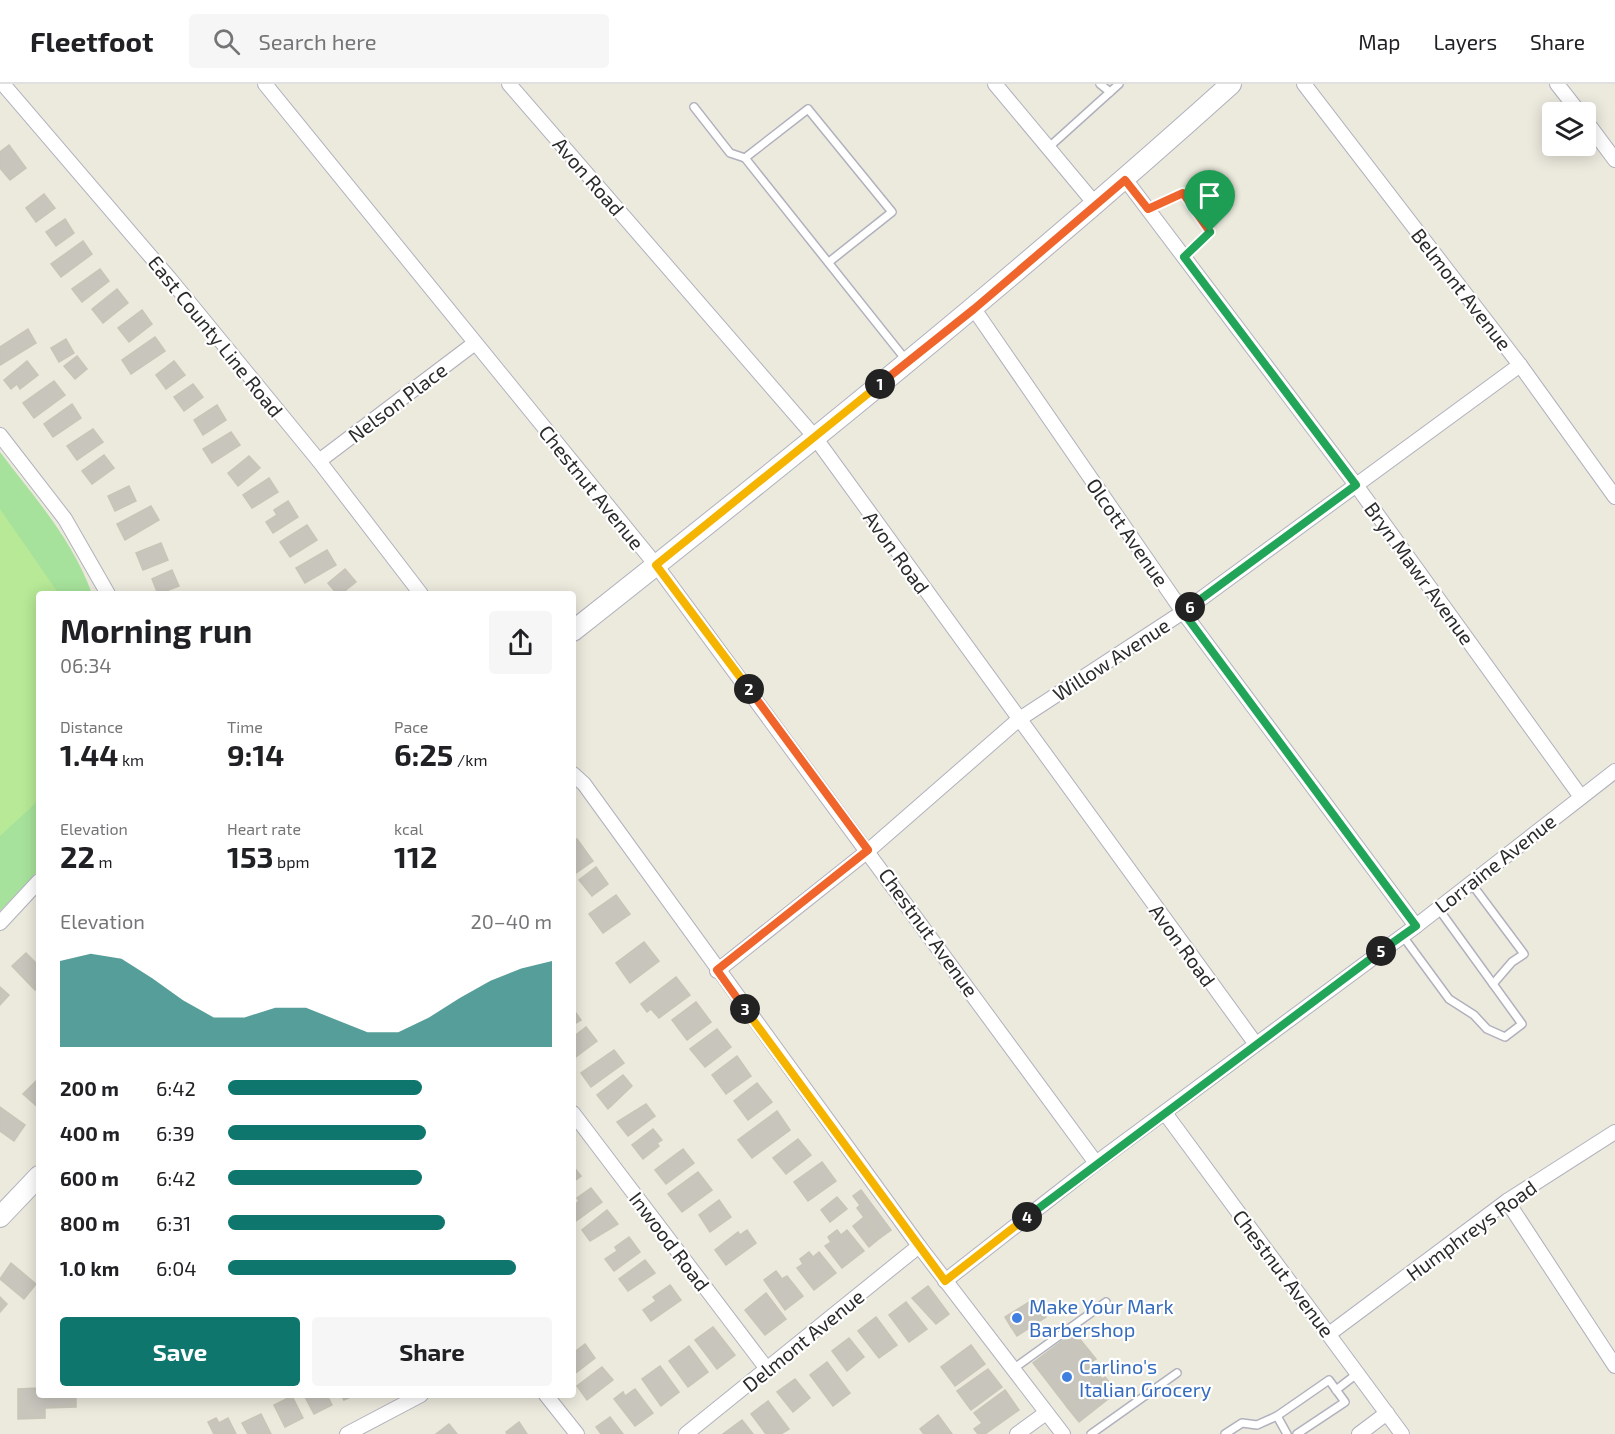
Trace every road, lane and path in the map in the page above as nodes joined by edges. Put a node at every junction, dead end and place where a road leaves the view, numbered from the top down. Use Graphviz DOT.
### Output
graph roads {
  1 [pos="265,84"];
  2 [pos="509,84"];
  3 [pos="995,84"];
  4 [pos="1100,84"];
  5 [pos="1119,84"];
  6 [pos="1231,84"];
  7 [pos="1304,84"];
  8 [pos="1557,84"];
  9 [pos="4,91"];
  10 [pos="1110,92"];
  11 [pos="1571,102"];
  12 [pos="694,107"];
  13 [pos="1596,134"];
  14 [pos="1048,148"];
  15 [pos="745,158"];
  16 [pos="1615,160"];
  17 [pos="1125,180"];
  18 [pos="1096,205"];
  19 [pos="1148,209"];
  20 [pos="1184,257"];
  21 [pos="829,262"];
  22 [pos="974,309"];
  23 [pos="475,343"];
  24 [pos="908,362"];
  25 [pos="1520,365"];
  26 [pos="0,435"];
  27 [pos="814,436"];
  28 [pos="319,461"];
  29 [pos="1356,485"];
  30 [pos="1615,497"];
  31 [pos="656,565"];
  32 [pos="106,591"];
  33 [pos="420,591"];
  34 [pos="1183,612"];
  35 [pos="576,629"];
  36 [pos="1018,720"];
  37 [pos="1615,771"];
  38 [pos="576,777"];
  39 [pos="1581,796"];
  40 [pos="868,850"];
  41 [pos="1471,882"];
  42 [pos="36,884"];
  43 [pos="1438,908"];
  44 [pos="0,923"];
  45 [pos="1416,926"];
  46 [pos="1402,935"];
  47 [pos="717,970"];
  48 [pos="1493,984"];
  49 [pos="1255,1043"];
  50 [pos="1165,1113"];
  51 [pos="576,1117"];
  52 [pos="1615,1132"];
  53 [pos="1096,1163"];
  54 [pos="36,1179"];
  55 [pos="1507,1202"];
  56 [pos="0,1217"];
  57 [pos="919,1246"];
  58 [pos="945,1281"];
  59 [pos="1106,1302"];
  60 [pos="1329,1334"];
  61 [pos="1615,1366"];
  62 [pos="1013,1369"];
  63 [pos="767,1370"];
  64 [pos="1177,1373"];
  65 [pos="1358,1373"];
  66 [pos="1336,1390"];
  67 [pos="415,1398"];
  68 [pos="548,1398"];
  69 [pos="1046,1413"];
  70 [pos="1387,1413"];
  71 [pos="1276,1416"];
  72 [pos="347,1434"];
  73 [pos="577,1434"];
  74 [pos="686,1434"];
  75 [pos="1017,1434"];
  76 [pos="1064,1434"];
  77 [pos="1091,1434"];
  78 [pos="1225,1434"];
  79 [pos="1287,1434"];
  80 [pos="1297,1434"];
  81 [pos="1359,1434"];
  82 [pos="1402,1434"];
  1 -- 23 [label="street, Chestnut Avenue"];
  2 -- 27 [label="street, Avon Road"];
  3 -- 14 [label="street"];
  4 -- 10 [label="lane"];
  5 -- 10 [label="lane"];
  6 -- 17 [label="main road"];
  7 -- 25 [label="street, Belmont Avenue"];
  8 -- 11 [label="street"];
  9 -- 28 [label="street, East County Line Road"];
  10 -- 14 [label="lane"];
  12 -- 15 [label="lane"];
  13 -- 16 [label="street"];
  14 -- 18 [label="street"];
  15 -- 21 [label="lane"];
  15 -- 21 [label="lane"];
  17 -- 18 [label="main road"];
  17 -- 19 [label="street, Bryn Mawr Avenue"];
  18 -- 22 [label="main road"];
  19 -- 20 [label="street, Bryn Mawr Avenue"];
  19 -- 20 [label="lane"];
  20 -- 29 [label="street, Bryn Mawr Avenue"];
  21 -- 24 [label="lane"];
  22 -- 24 [label="main road"];
  22 -- 34 [label="street, Olcott Avenue"];
  23 -- 28 [label="street, Nelson Place"];
  23 -- 31 [label="street, Chestnut Avenue"];
  24 -- 27 [label="main road"];
  25 -- 29 [label="street, Willow Avenue"];
  25 -- 30 [label="street, Belmont Avenue"];
  26 -- 32 [label="street"];
  27 -- 31 [label="main road"];
  27 -- 36 [label="street, Avon Road"];
  28 -- 33 [label="street, East County Line Road"];
  29 -- 34 [label="street, Willow Avenue"];
  29 -- 39 [label="street, Bryn Mawr Avenue"];
  31 -- 35 [label="main road"];
  31 -- 40 [label="street, Chestnut Avenue"];
  34 -- 36 [label="street, Willow Avenue"];
  34 -- 45 [label="street, Olcott Avenue"];
  36 -- 40 [label="street, Willow Avenue"];
  36 -- 49 [label="street, Avon Road"];
  37 -- 39 [label="street, Lorraine Avenue"];
  38 -- 47 [label="street"];
  39 -- 41 [label="street, Lorraine Avenue"];
  40 -- 47 [label="street, Willow Avenue"];
  40 -- 53 [label="street, Chestnut Avenue"];
  41 -- 43 [label="street, Lorraine Avenue"];
  41 -- 48 [label="lane"];
  42 -- 44 [label="street"];
  43 -- 45 [label="street, Lorraine Avenue"];
  43 -- 48 [label="lane"];
  45 -- 46 [label="street, Lorraine Avenue"];
  46 -- 48 [label="lane"];
  46 -- 49 [label="street, Lorraine Avenue"];
  47 -- 57 [label="street"];
  49 -- 50 [label="street, Lorraine Avenue"];
  50 -- 53 [label="street, Lorraine Avenue"];
  50 -- 60 [label="street, Chestnut Avenue"];
  51 -- 63 [label="street, Inwood Road"];
  52 -- 55 [label="street, Humphreys Road"];
  53 -- 58 [label="street, Lorraine Avenue"];
  54 -- 56 [label="main road"];
  55 -- 60 [label="street, Humphreys Road"];
  55 -- 61 [label="street"];
  57 -- 58 [label="street"];
  57 -- 63 [label="street, Delmont Avenue"];
  58 -- 62 [label="street"];
  59 -- 62 [label="lane"];
  60 -- 65 [label="street, Chestnut Avenue"];
  62 -- 69 [label="street"];
  63 -- 74 [label="street, Delmont Avenue"];
  64 -- 77 [label="lane"];
  65 -- 66 [label="lane"];
  65 -- 70 [label="street, Chestnut Avenue"];
  66 -- 71 [label="lane"];
  66 -- 80 [label="lane"];
  67 -- 72 [label="street"];
  68 -- 73 [label="street"];
  69 -- 75 [label="street"];
  69 -- 76 [label="street"];
  70 -- 81 [label="street"];
  70 -- 82 [label="street, Chestnut Avenue"];
  71 -- 78 [label="lane"];
  71 -- 79 [label="lane"];
}
